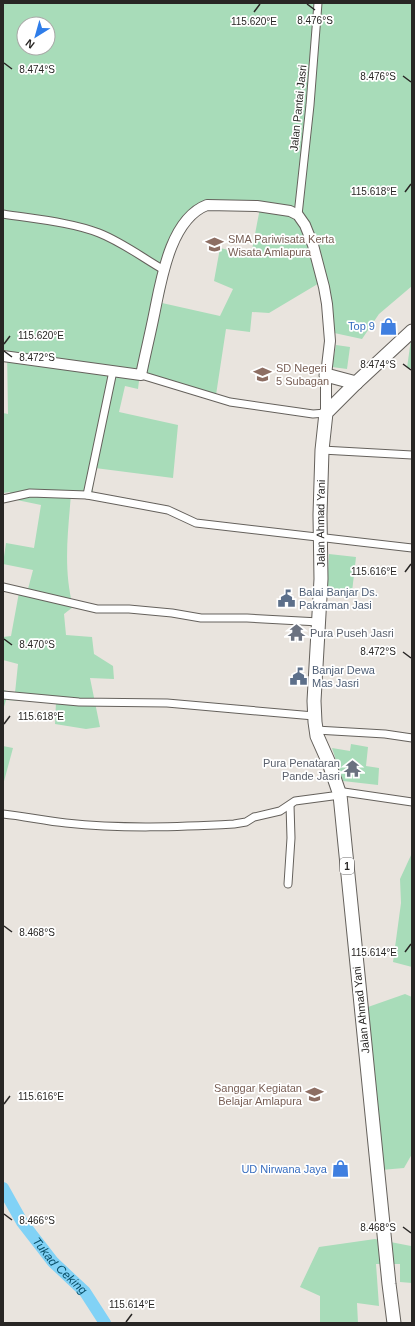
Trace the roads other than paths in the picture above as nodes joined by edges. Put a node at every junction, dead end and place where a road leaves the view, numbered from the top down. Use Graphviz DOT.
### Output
graph roads {
  1 [pos="318,3"];
  2 [pos="3,214"];
  3 [pos="298,215"];
  4 [pos="164,270"];
  5 [pos="412,331"];
  6 [pos="3,356"];
  7 [pos="113,371"];
  8 [pos="142,375"];
  9 [pos="326,375"];
  10 [pos="356,383"];
  11 [pos="326,413"];
  12 [pos="322,450"];
  13 [pos="412,455"];
  14 [pos="88,495"];
  15 [pos="3,499"];
  16 [pos="321,538"];
  17 [pos="412,548"];
  18 [pos="3,587"];
  19 [pos="319,622"];
  20 [pos="3,695"];
  21 [pos="314,716"];
  22 [pos="316,730"];
  23 [pos="412,738"];
  24 [pos="338,793"];
  25 [pos="412,802"];
  26 [pos="290,804"];
  27 [pos="3,814"];
  28 [pos="288,884"];
  29 [pos="394,1323"];
  1 -- 3 [label="street, Jalan Pantai Jasri"];
  2 -- 4 [label="street"];
  3 -- 4 [label="street"];
  3 -- 9 [label="street"];
  4 -- 8 [label="street"];
  5 -- 10 [label="highway"];
  6 -- 7 [label="street"];
  7 -- 8 [label="street"];
  7 -- 14 [label="street"];
  8 -- 11 [label="street"];
  9 -- 10 [label="highway"];
  9 -- 11 [label="street"];
  10 -- 11 [label="highway"];
  11 -- 12 [label="highway, Jalan Ahmad Yani / 1"];
  12 -- 13 [label="street"];
  12 -- 16 [label="highway, Jalan Ahmad Yani / 1"];
  14 -- 15 [label="street"];
  14 -- 16 [label="street"];
  16 -- 17 [label="street"];
  16 -- 19 [label="highway, Jalan Ahmad Yani / 1"];
  18 -- 19 [label="street"];
  19 -- 21 [label="highway, Jalan Ahmad Yani / 1"];
  20 -- 21 [label="street"];
  21 -- 22 [label="highway, Jalan Ahmad Yani / 1"];
  22 -- 23 [label="street"];
  22 -- 24 [label="highway, Jalan Ahmad Yani / 1"];
  24 -- 25 [label="street"];
  24 -- 26 [label="street"];
  24 -- 29 [label="highway, Jalan Ahmad Yani / 1"];
  26 -- 27 [label="street"];
  26 -- 28 [label="street"];
}
